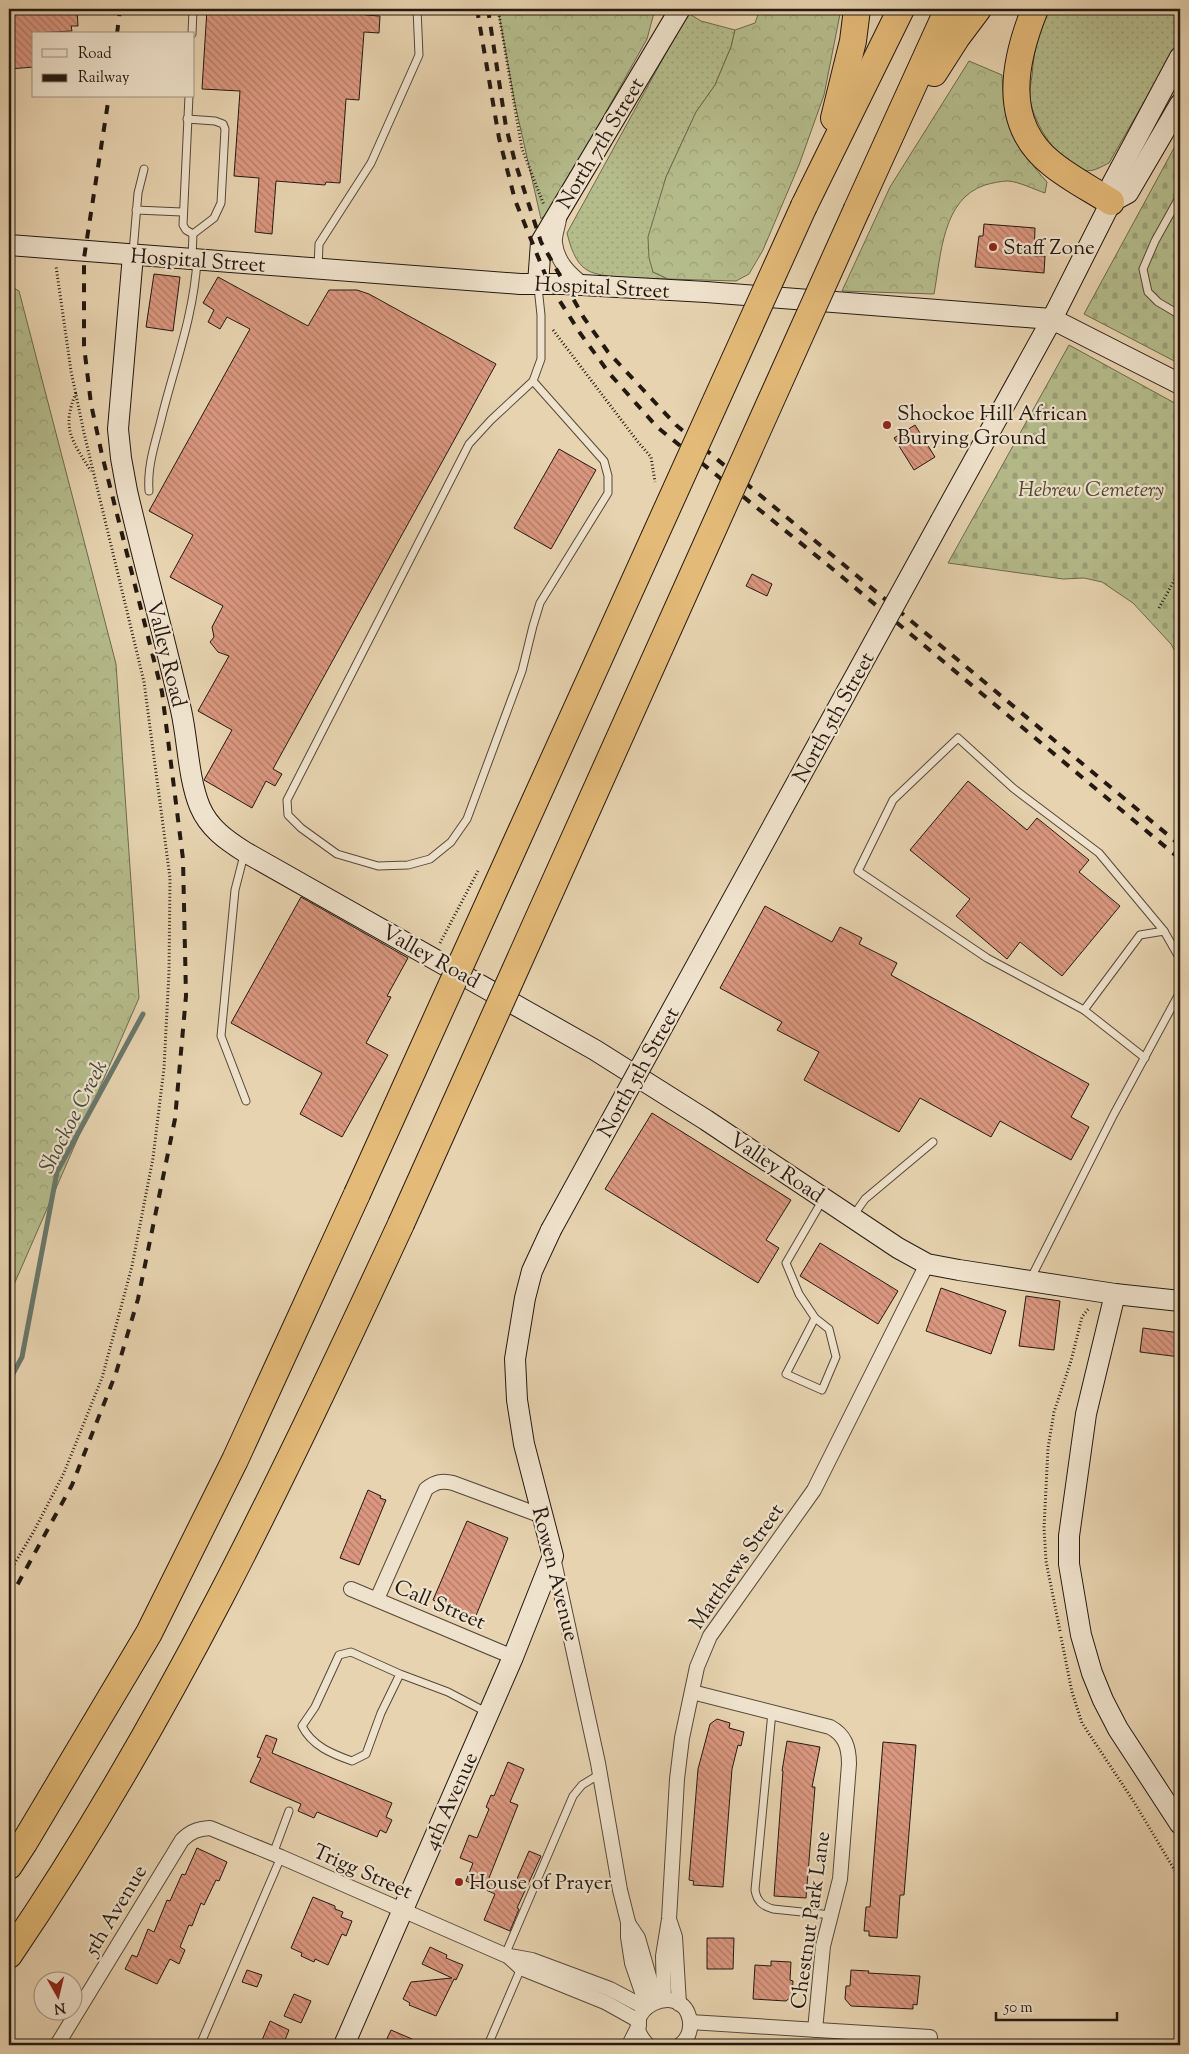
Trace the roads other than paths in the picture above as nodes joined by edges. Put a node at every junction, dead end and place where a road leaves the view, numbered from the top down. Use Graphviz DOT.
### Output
graph roads {
  1 [pos="193,9"];
  2 [pos="418,9"];
  3 [pos="680,9"];
  4 [pos="857,9"];
  5 [pos="901,9"];
  6 [pos="948,9"];
  7 [pos="978,9"];
  8 [pos="1035,9"];
  9 [pos="192,32"];
  10 [pos="1180,57"];
  11 [pos="188,98"];
  12 [pos="1180,104"];
  13 [pos="187,119"];
  14 [pos="885,150"];
  15 [pos="144,169"];
  16 [pos="1180,196"];
  17 [pos="1111,202"];
  18 [pos="804,206"];
  19 [pos="136,210"];
  20 [pos="182,212"];
  21 [pos="555,219"];
  22 [pos="193,234"];
  23 [pos="9,245"];
  24 [pos="133,255"];
  25 [pos="195,260"];
  26 [pos="318,268"];
  27 [pos="538,284"];
  28 [pos="584,285"];
  29 [pos="1180,315"];
  30 [pos="1052,319"];
  31 [pos="533,382"];
  32 [pos="1180,384"];
  33 [pos="149,491"];
  34 [pos="245,852"];
  35 [pos="1164,931"];
  36 [pos="1180,960"];
  37 [pos="1180,992"];
  38 [pos="1084,1010"];
  39 [pos="1144,1058"];
  40 [pos="246,1101"];
  41 [pos="933,1142"];
  42 [pos="823,1198"];
  43 [pos="852,1217"];
  44 [pos="551,1230"];
  45 [pos="927,1264"];
  46 [pos="1030,1281"];
  47 [pos="1115,1294"];
  48 [pos="1180,1301"];
  49 [pos="815,1318"];
  50 [pos="542,1516"];
  51 [pos="553,1556"];
  52 [pos="351,1589"];
  53 [pos="377,1599"];
  54 [pos="513,1657"];
  55 [pos="400,1674"];
  56 [pos="692,1692"];
  57 [pos="772,1712"];
  58 [pos="488,1713"];
  59 [pos="600,1774"];
  60 [pos="290,1811"];
  61 [pos="1180,1824"];
  62 [pos="199,1829"];
  63 [pos="277,1855"];
  64 [pos="9,1866"];
  65 [pos="402,1911"];
  66 [pos="831,1915"];
  67 [pos="669,1919"];
  68 [pos="9,1955"];
  69 [pos="507,1955"];
  70 [pos="521,1968"];
  71 [pos="679,2004"];
  72 [pos="649,2010"];
  73 [pos="690,2022"];
  74 [pos="814,2030"];
  75 [pos="930,2037"];
  76 [pos="57,2045"];
  77 [pos="200,2045"];
  78 [pos="344,2045"];
  79 [pos="488,2045"];
  80 [pos="629,2045"];
  81 [pos="647,2045"];
  82 [pos="680,2045"];
  1 -- 9 [label="lane"];
  2 -- 26 [label="lane"];
  3 -- 21 [label="main road, North 7th Street"];
  4 -- 18 [label="highway"];
  5 -- 18 [label="highway"];
  6 -- 14 [label="highway"];
  7 -- 14 [label="highway"];
  8 -- 17 [label="highway"];
  10 -- 17 [label="main road, North 5th Street"];
  11 -- 13 [label="lane"];
  12 -- 17 [label="main road, North 5th Street"];
  13 -- 20 [label="lane"];
  13 -- 22 [label="lane"];
  14 -- 68 [label="highway, bridge"];
  15 -- 19 [label="lane"];
  16 -- 29 [label="lane"];
  17 -- 30 [label="main road, North 5th Street"];
  18 -- 64 [label="highway, bridge"];
  19 -- 20 [label="lane"];
  19 -- 24 [label="lane"];
  20 -- 22 [label="lane"];
  21 -- 27 [label="main road, North 7th Street"];
  21 -- 28 [label="street"];
  22 -- 25 [label="lane"];
  23 -- 24 [label="main road, Hospital Street"];
  24 -- 25 [label="main road, Hospital Street"];
  24 -- 34 [label="main road, Valley Road"];
  25 -- 26 [label="main road, Hospital Street"];
  25 -- 33 [label="lane"];
  26 -- 27 [label="main road, Hospital Street"];
  27 -- 28 [label="main road, Hospital Street"];
  27 -- 31 [label="lane"];
  28 -- 30 [label="main road, Hospital Street"];
  30 -- 32 [label="main road, Hospital Street"];
  30 -- 44 [label="main road, North 5th Street, bridge"];
  31 -- 31 [label="lane"];
  34 -- 40 [label="lane"];
  34 -- 42 [label="main road, Valley Road"];
  35 -- 36 [label="lane"];
  35 -- 38 [label="lane"];
  35 -- 38 [label="lane"];
  37 -- 39 [label="lane"];
  38 -- 39 [label="lane"];
  39 -- 46 [label="lane"];
  41 -- 43 [label="lane"];
  42 -- 43 [label="main road, Valley Road"];
  42 -- 49 [label="lane"];
  43 -- 45 [label="main road, Valley Road"];
  44 -- 50 [label="main road, Rowen Avenue"];
  45 -- 46 [label="main road, Valley Road"];
  45 -- 56 [label="street, Matthews Street"];
  46 -- 47 [label="main road, Valley Road"];
  47 -- 48 [label="main road, Valley Road"];
  47 -- 61 [label="main road"];
  49 -- 49 [label="lane"];
  50 -- 51 [label="main road, Rowen Avenue"];
  50 -- 53 [label="street"];
  51 -- 54 [label="main road, 4th Avenue"];
  51 -- 59 [label="street, Rowen Avenue"];
  52 -- 53 [label="street, Call Street"];
  53 -- 54 [label="street, Call Street"];
  54 -- 58 [label="main road, 4th Avenue"];
  55 -- 55 [label="lane"];
  55 -- 58 [label="lane"];
  56 -- 57 [label="street, Chestnut Park Lane"];
  56 -- 67 [label="street, Matthews Street"];
  57 -- 66 [label="street, Chestnut Park Lane"];
  57 -- 66 [label="lane"];
  58 -- 65 [label="main road, 4th Avenue"];
  59 -- 69 [label="lane"];
  59 -- 72 [label="street, Rowen Avenue"];
  60 -- 63 [label="lane"];
  62 -- 63 [label="street, Trigg Street"];
  62 -- 76 [label="street, 5th Avenue"];
  63 -- 65 [label="street, Trigg Street"];
  63 -- 77 [label="lane"];
  65 -- 69 [label="street, Trigg Street"];
  65 -- 78 [label="main road, 4th Avenue"];
  66 -- 74 [label="street, Chestnut Park Lane"];
  67 -- 71 [label="street, Matthews Street"];
  67 -- 72 [label="street, Matthews Street"];
  69 -- 70 [label="street, Trigg Street"];
  69 -- 72 [label="street, Trigg Street"];
  70 -- 72 [label="street, Trigg Street"];
  70 -- 79 [label="lane"];
  71 -- 72 [label="street"];
  71 -- 73 [label="street"];
  72 -- 80 [label="street"];
  72 -- 81 [label="street, Rowen Avenue"];
  73 -- 74 [label="street"];
  73 -- 82 [label="street"];
  74 -- 75 [label="street"];
}
